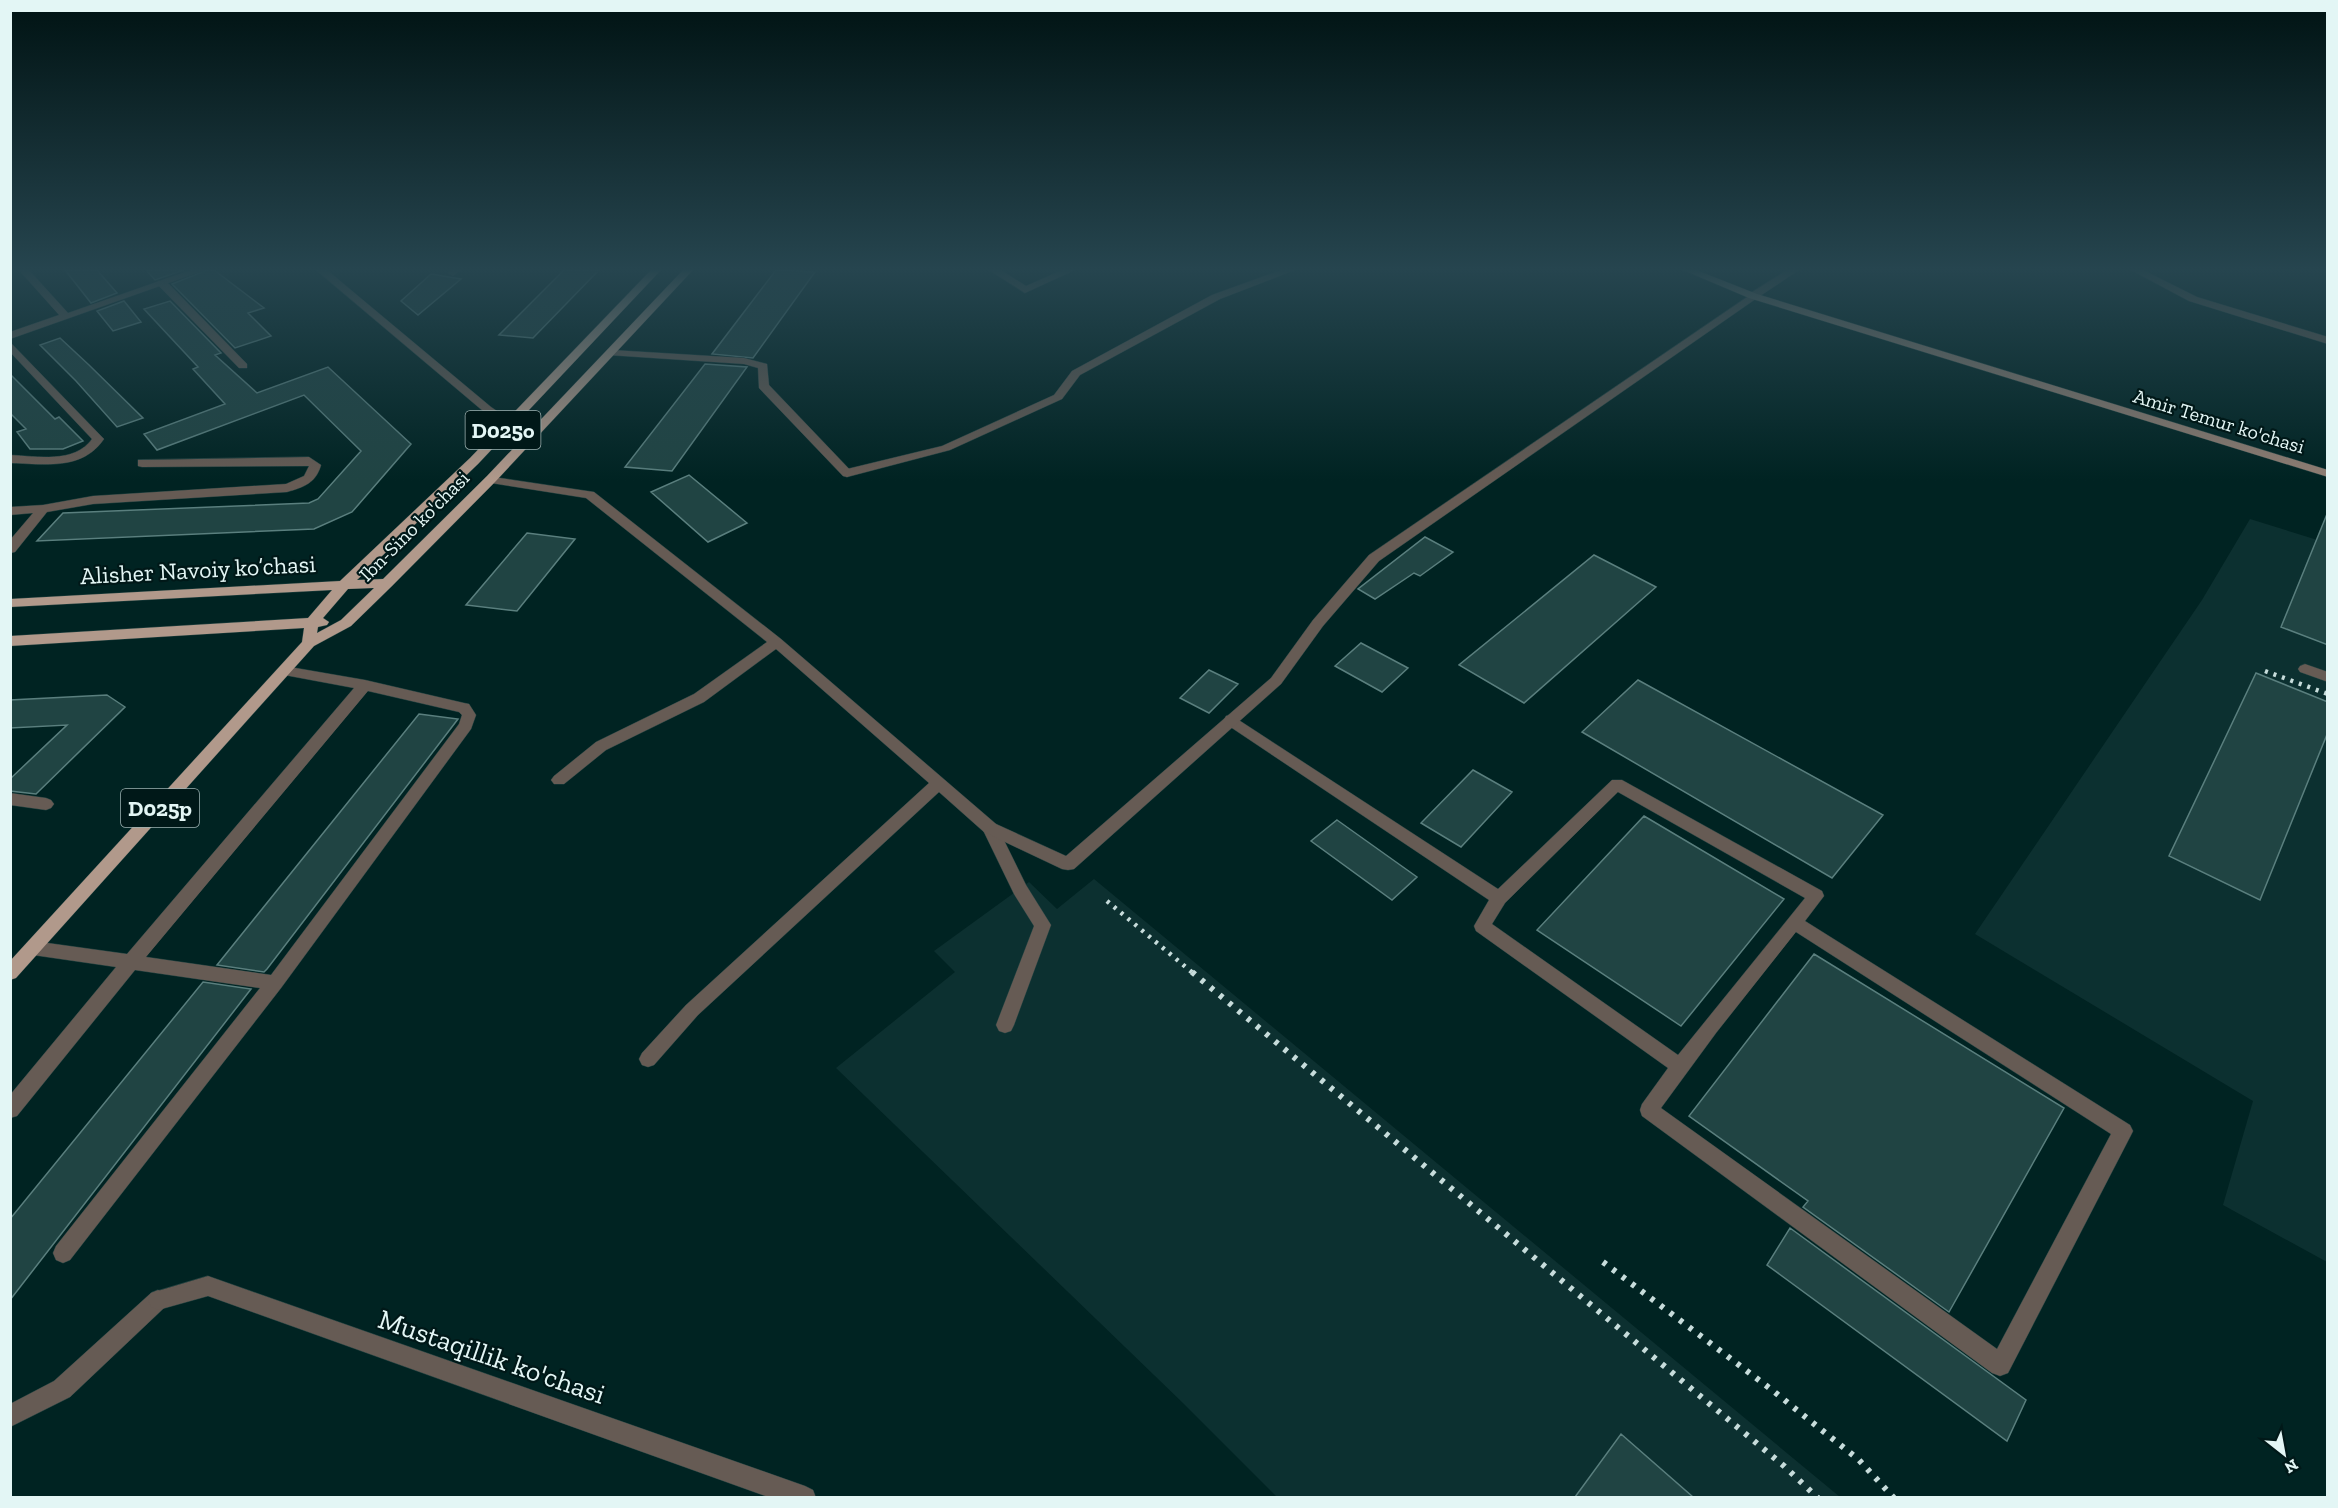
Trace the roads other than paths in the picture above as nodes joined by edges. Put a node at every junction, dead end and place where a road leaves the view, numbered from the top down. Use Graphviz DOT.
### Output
graph roads {
  1 [pos="218,340"];
  2 [pos="405,340"];
  3 [pos="589,340"];
  4 [pos="624,340"];
  5 [pos="1136,340"];
  6 [pos="1689,340"];
  7 [pos="1896,340"];
  8 [pos="10,345"];
  9 [pos="612,353"];
  10 [pos="243,366"];
  11 [pos="509,424"];
  12 [pos="10,459"];
  13 [pos="142,463"];
  14 [pos="2328,474"];
  15 [pos="491,479"];
  16 [pos="43,509"];
  17 [pos="10,511"];
  18 [pos="10,549"];
  19 [pos="387,582"];
  20 [pos="345,584"];
  21 [pos="10,603"];
  22 [pos="312,622"];
  23 [pos="346,623"];
  24 [pos="10,641"];
  25 [pos="776,642"];
  26 [pos="309,643"];
  27 [pos="2306,669"];
  28 [pos="284,670"];
  29 [pos="2328,677"];
  30 [pos="365,685"];
  31 [pos="1231,720"];
  32 [pos="559,780"];
  33 [pos="939,783"];
  34 [pos="10,799"];
  35 [pos="46,804"];
  36 [pos="990,828"];
  37 [pos="1499,898"];
  38 [pos="1795,923"];
  39 [pos="33,948"];
  40 [pos="131,962"];
  41 [pos="10,973"];
  42 [pos="274,983"];
  43 [pos="1005,1025"];
  44 [pos="648,1059"];
  45 [pos="1679,1066"];
  46 [pos="10,1110"];
  47 [pos="63,1253"];
  48 [pos="10,1416"];
  49 [pos="805,1497"];
  1 -- 10 [label="street"];
  2 -- 11 [label="street"];
  3 -- 11 [label="main road, Ibn-Sino ko'chasi / D025o"];
  4 -- 9 [label="main road, Ibn-Sino ko'chasi / D025o"];
  5 -- 9 [label="street"];
  6 -- 31 [label="street"];
  7 -- 14 [label="main road, Amir Temur ko'chasi"];
  8 -- 12 [label="street"];
  9 -- 15 [label="main road, Ibn-Sino ko'chasi / D025o"];
  11 -- 20 [label="main road, Ibn-Sino ko'chasi / D025o"];
  13 -- 16 [label="street"];
  15 -- 19 [label="main road, Ibn-Sino ko'chasi / D025o"];
  15 -- 25 [label="street"];
  16 -- 17 [label="street"];
  16 -- 18 [label="street"];
  19 -- 20 [label="main road, Alisher Navoiy ko’chasi"];
  19 -- 23 [label="main road, Ibn-Sino ko'chasi / D025p"];
  20 -- 21 [label="main road, Alisher Navoiy ko’chasi"];
  20 -- 22 [label="main road, Ibn-Sino ko'chasi"];
  22 -- 23 [label="main road"];
  22 -- 24 [label="main road"];
  22 -- 26 [label="main road"];
  23 -- 26 [label="main road, Ibn-Sino ko'chasi / D025p"];
  25 -- 32 [label="street"];
  25 -- 33 [label="street"];
  26 -- 28 [label="main road, Ibn-Sino ko'chasi / D025p"];
  27 -- 29 [label="street"];
  28 -- 30 [label="street"];
  28 -- 39 [label="main road, Ibn-Sino ko'chasi / D025p"];
  30 -- 40 [label="street"];
  30 -- 42 [label="street"];
  31 -- 36 [label="street"];
  31 -- 37 [label="street"];
  33 -- 36 [label="street"];
  33 -- 44 [label="street"];
  34 -- 35 [label="street"];
  36 -- 43 [label="street"];
  37 -- 38 [label="street"];
  37 -- 45 [label="street"];
  38 -- 45 [label="street"];
  38 -- 45 [label="street"];
  39 -- 40 [label="street"];
  39 -- 41 [label="main road, Ibn-Sino ko'chasi / D025p"];
  40 -- 42 [label="street"];
  40 -- 46 [label="street"];
  42 -- 47 [label="street"];
  48 -- 49 [label="street, Mustaqillik ko'chasi"];
}
